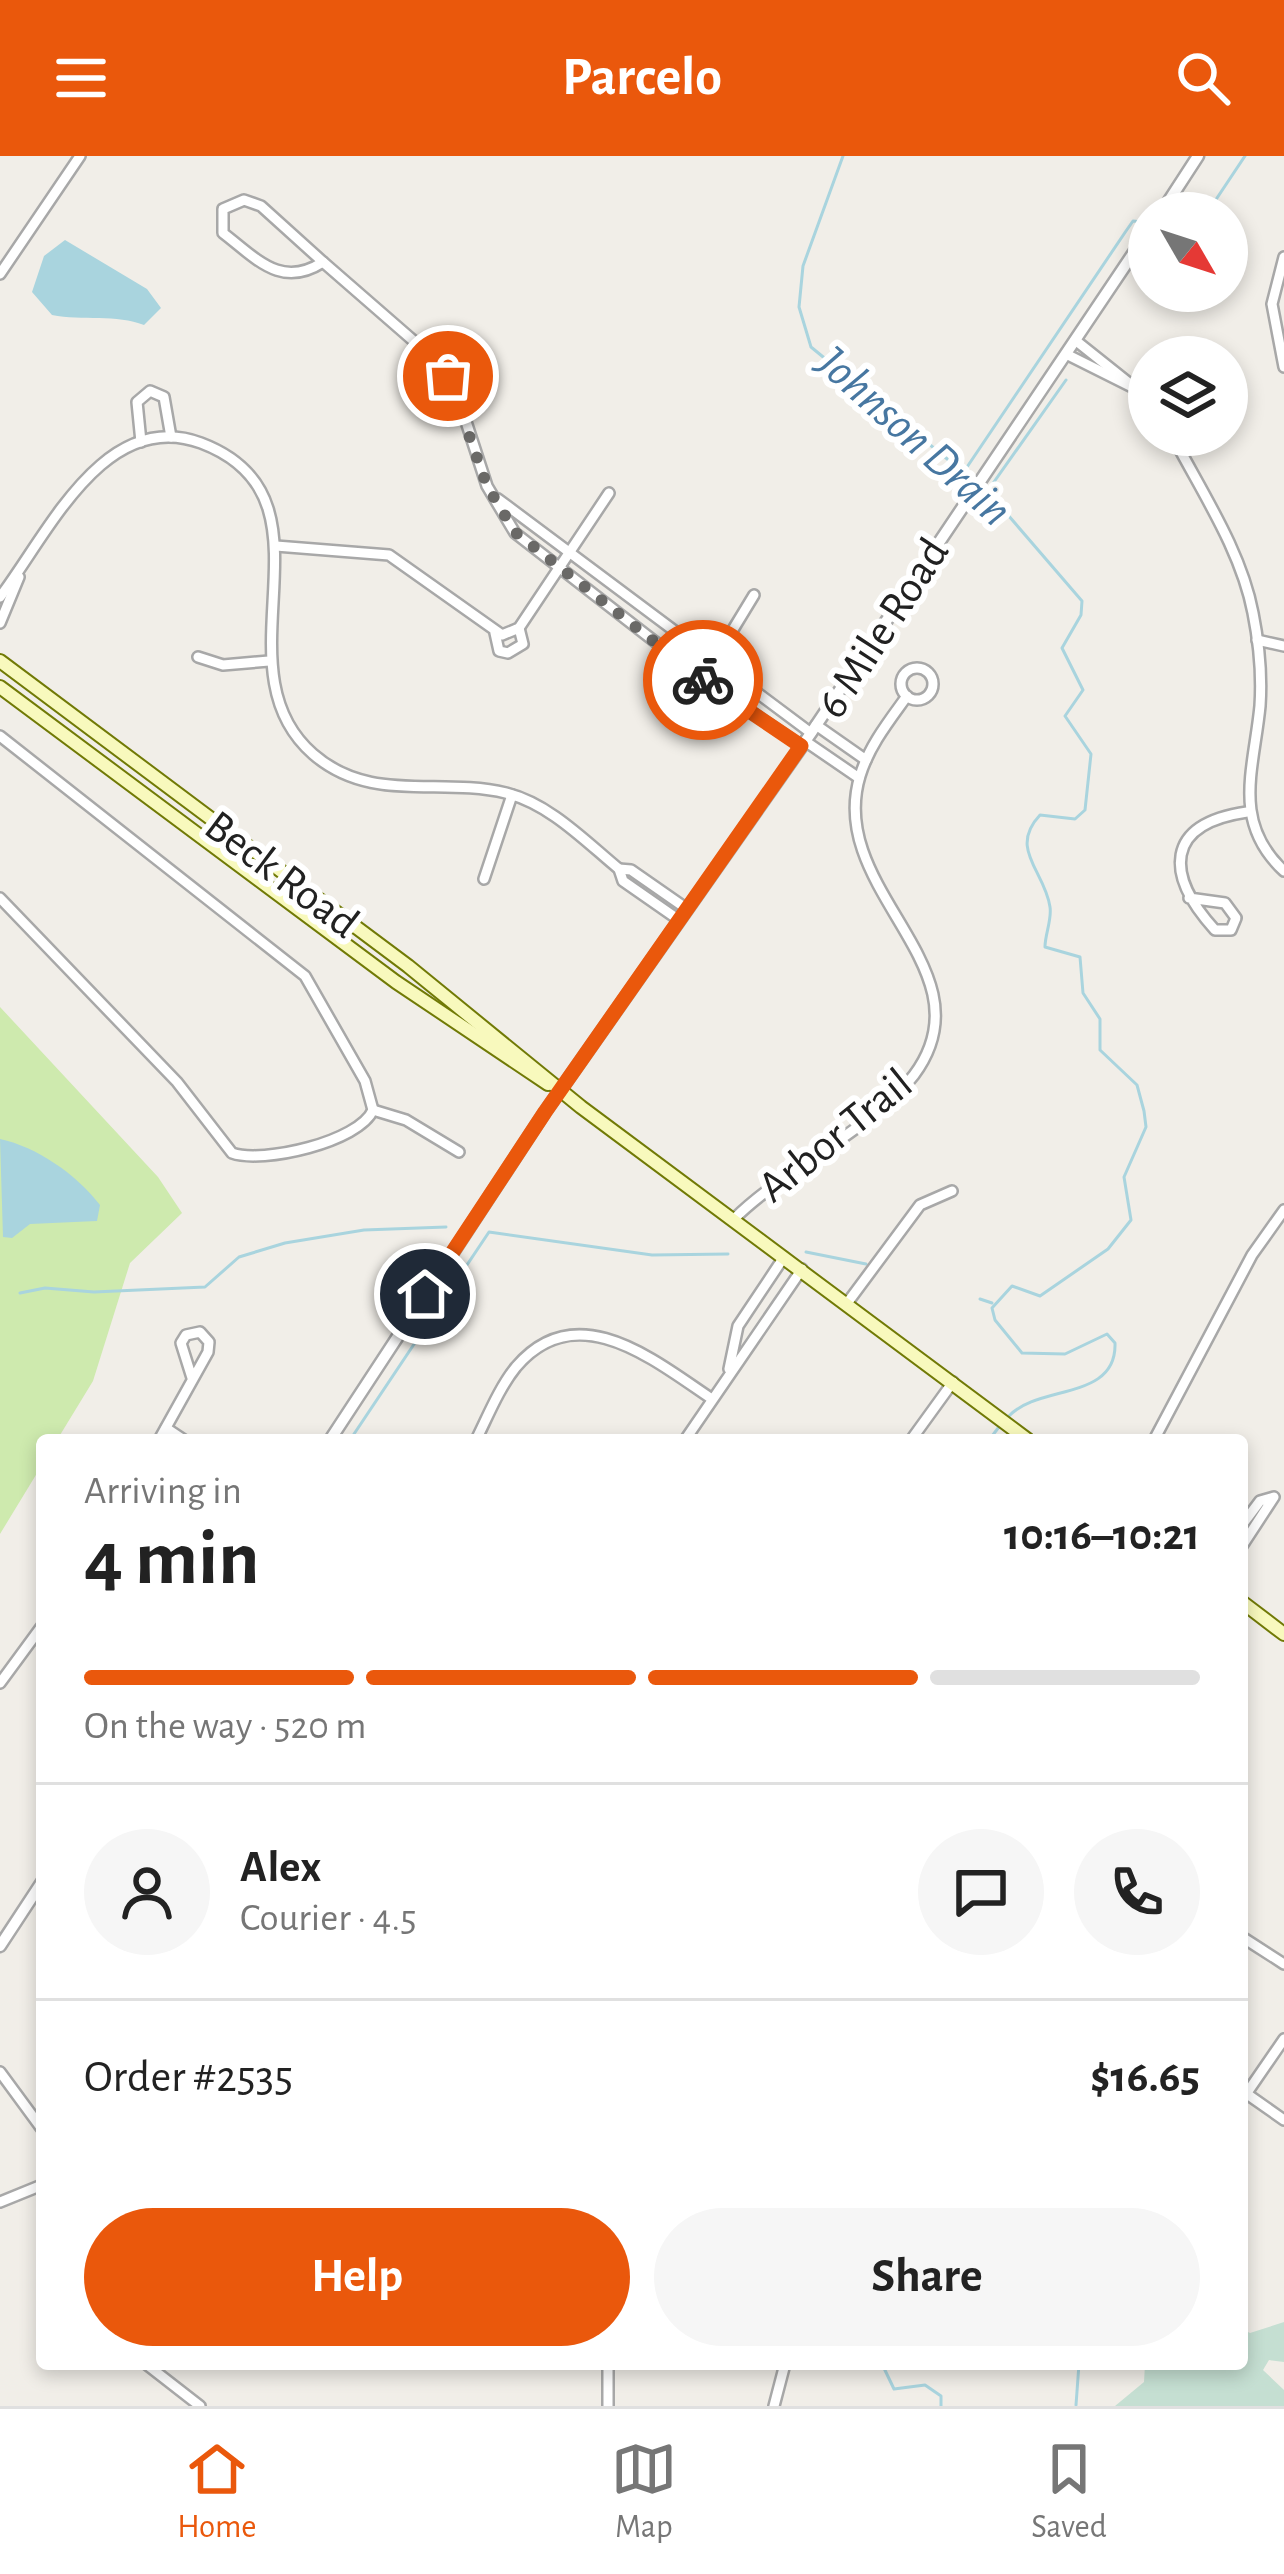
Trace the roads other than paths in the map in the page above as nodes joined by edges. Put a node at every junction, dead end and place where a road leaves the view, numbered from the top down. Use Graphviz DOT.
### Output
graph roads {
  1 [pos="80,156"];
  2 [pos="1194,157"];
  3 [pos="1173,192"];
  4 [pos="1284,257"];
  5 [pos="1128,261"];
  6 [pos="323,262"];
  7 [pos="0,274"];
  8 [pos="1075,340"];
  9 [pos="1066,354"];
  10 [pos="1284,367"];
  11 [pos="1128,381"];
  12 [pos="1128,385"];
  13 [pos="171,436"];
  14 [pos="141,442"];
  15 [pos="1183,456"];
  16 [pos="487,486"];
  17 [pos="609,493"];
  18 [pos="276,546"];
  19 [pos="571,556"];
  20 [pos="560,569"];
  21 [pos="20,572"];
  22 [pos="754,595"];
  23 [pos="0,597"];
  24 [pos="0,623"];
  25 [pos="519,628"];
  26 [pos="495,633"];
  27 [pos="1257,640"];
  28 [pos="1284,646"];
  29 [pos="198,658"];
  30 [pos="269,661"];
  31 [pos="0,662"];
  32 [pos="714,663"];
  33 [pos="703,680"];
  34 [pos="0,687"];
  35 [pos="907,696"];
  36 [pos="0,736"];
  37 [pos="808,736"];
  38 [pos="866,760"];
  39 [pos="859,778"];
  40 [pos="512,795"];
  41 [pos="1247,812"];
  42 [pos="619,869"];
  43 [pos="1284,871"];
  44 [pos="484,879"];
  45 [pos="0,898"];
  46 [pos="1189,898"];
  47 [pos="687,909"];
  48 [pos="679,920"];
  49 [pos="561,1091"];
  50 [pos="373,1111"];
  51 [pos="459,1152"];
  52 [pos="952,1191"];
  53 [pos="1284,1210"];
  54 [pos="734,1219"];
  55 [pos="784,1257"];
  56 [pos="802,1269"];
  57 [pos="848,1302"];
  58 [pos="728,1373"];
  59 [pos="192,1378"];
  60 [pos="953,1382"];
  61 [pos="712,1399"];
  62 [pos="166,1428"];
  63 [pos="163,1434"];
  64 [pos="175,1434"];
  65 [pos="334,1434"];
  66 [pos="479,1434"];
  67 [pos="689,1434"];
  68 [pos="915,1434"];
  69 [pos="1020,1434"];
  70 [pos="1157,1434"];
  71 [pos="1284,1486"];
  72 [pos="1274,1497"];
  73 [pos="1248,1517"];
  74 [pos="1248,1537"];
  75 [pos="1248,1607"];
  76 [pos="1284,1634"];
  77 [pos="36,1635"];
  78 [pos="0,1683"];
  79 [pos="36,1891"];
  80 [pos="1248,1941"];
  81 [pos="0,1946"];
  82 [pos="1284,1964"];
  83 [pos="1284,2039"];
  84 [pos="0,2072"];
  85 [pos="1248,2093"];
  86 [pos="1248,2099"];
  87 [pos="1284,2120"];
  88 [pos="36,2121"];
  89 [pos="36,2187"];
  90 [pos="0,2201"];
  91 [pos="154,2370"];
  92 [pos="608,2370"];
  93 [pos="783,2370"];
  94 [pos="200,2406"];
  95 [pos="608,2406"];
  96 [pos="774,2406"];
  1 -- 7 [label="street"];
  2 -- 3 [label="street"];
  4 -- 10 [label="street"];
  5 -- 8 [label="street, 6 Mile Road"];
  6 -- 6 [label="street"];
  6 -- 16 [label="street"];
  8 -- 9 [label="street, 6 Mile Road"];
  8 -- 11 [label="street"];
  9 -- 12 [label="street"];
  9 -- 37 [label="street, 6 Mile Road"];
  13 -- 14 [label="street"];
  13 -- 14 [label="street"];
  13 -- 18 [label="street"];
  14 -- 21 [label="street"];
  15 -- 27 [label="street"];
  16 -- 19 [label="street"];
  16 -- 20 [label="street"];
  17 -- 19 [label="street"];
  18 -- 26 [label="street"];
  18 -- 30 [label="street"];
  19 -- 20 [label="street"];
  19 -- 32 [label="street"];
  20 -- 25 [label="street"];
  20 -- 33 [label="street"];
  21 -- 23 [label="street"];
  21 -- 24 [label="street"];
  22 -- 32 [label="street"];
  25 -- 26 [label="street"];
  25 -- 26 [label="street"];
  27 -- 28 [label="street"];
  27 -- 41 [label="street"];
  29 -- 30 [label="street"];
  30 -- 40 [label="street"];
  31 -- 49 [label="main road, Beck Road"];
  32 -- 33 [label="street"];
  32 -- 37 [label="street"];
  33 -- 37 [label="street"];
  34 -- 49 [label="main road, Beck Road"];
  35 -- 38 [label="street, Arbor Trail"];
  36 -- 50 [label="street"];
  37 -- 38 [label="street"];
  37 -- 39 [label="street"];
  37 -- 47 [label="street, 6 Mile Road"];
  38 -- 39 [label="street, Arbor Trail"];
  39 -- 54 [label="street, Arbor Trail"];
  40 -- 42 [label="street"];
  40 -- 44 [label="street"];
  41 -- 43 [label="street"];
  41 -- 46 [label="street"];
  42 -- 47 [label="street"];
  42 -- 48 [label="street"];
  45 -- 50 [label="street"];
  46 -- 46 [label="street"];
  47 -- 48 [label="street, 6 Mile Road"];
  48 -- 49 [label="street, 6 Mile Road"];
  49 -- 54 [label="main road, Beck Road"];
  49 -- 65 [label="street, 6 Mile Road"];
  50 -- 51 [label="street"];
  52 -- 57 [label="street"];
  53 -- 70 [label="street"];
  54 -- 55 [label="main road, Beck Road"];
  55 -- 56 [label="main road, Beck Road"];
  55 -- 58 [label="street"];
  56 -- 57 [label="main road, Beck Road"];
  56 -- 58 [label="street"];
  57 -- 60 [label="main road, Beck Road"];
  58 -- 61 [label="street"];
  59 -- 59 [label="street"];
  59 -- 62 [label="street"];
  60 -- 68 [label="street"];
  60 -- 69 [label="main road, Beck Road"];
  61 -- 66 [label="street"];
  61 -- 67 [label="street"];
  62 -- 63 [label="street"];
  62 -- 64 [label="street"];
  71 -- 72 [label="street"];
  72 -- 73 [label="street"];
  72 -- 74 [label="street"];
  75 -- 76 [label="main road"];
  77 -- 78 [label="street"];
  79 -- 81 [label="street"];
  80 -- 82 [label="street"];
  83 -- 85 [label="street"];
  84 -- 88 [label="street"];
  86 -- 87 [label="street"];
  89 -- 90 [label="street"];
  91 -- 94 [label="street"];
  92 -- 95 [label="street"];
  93 -- 96 [label="street"];
}
